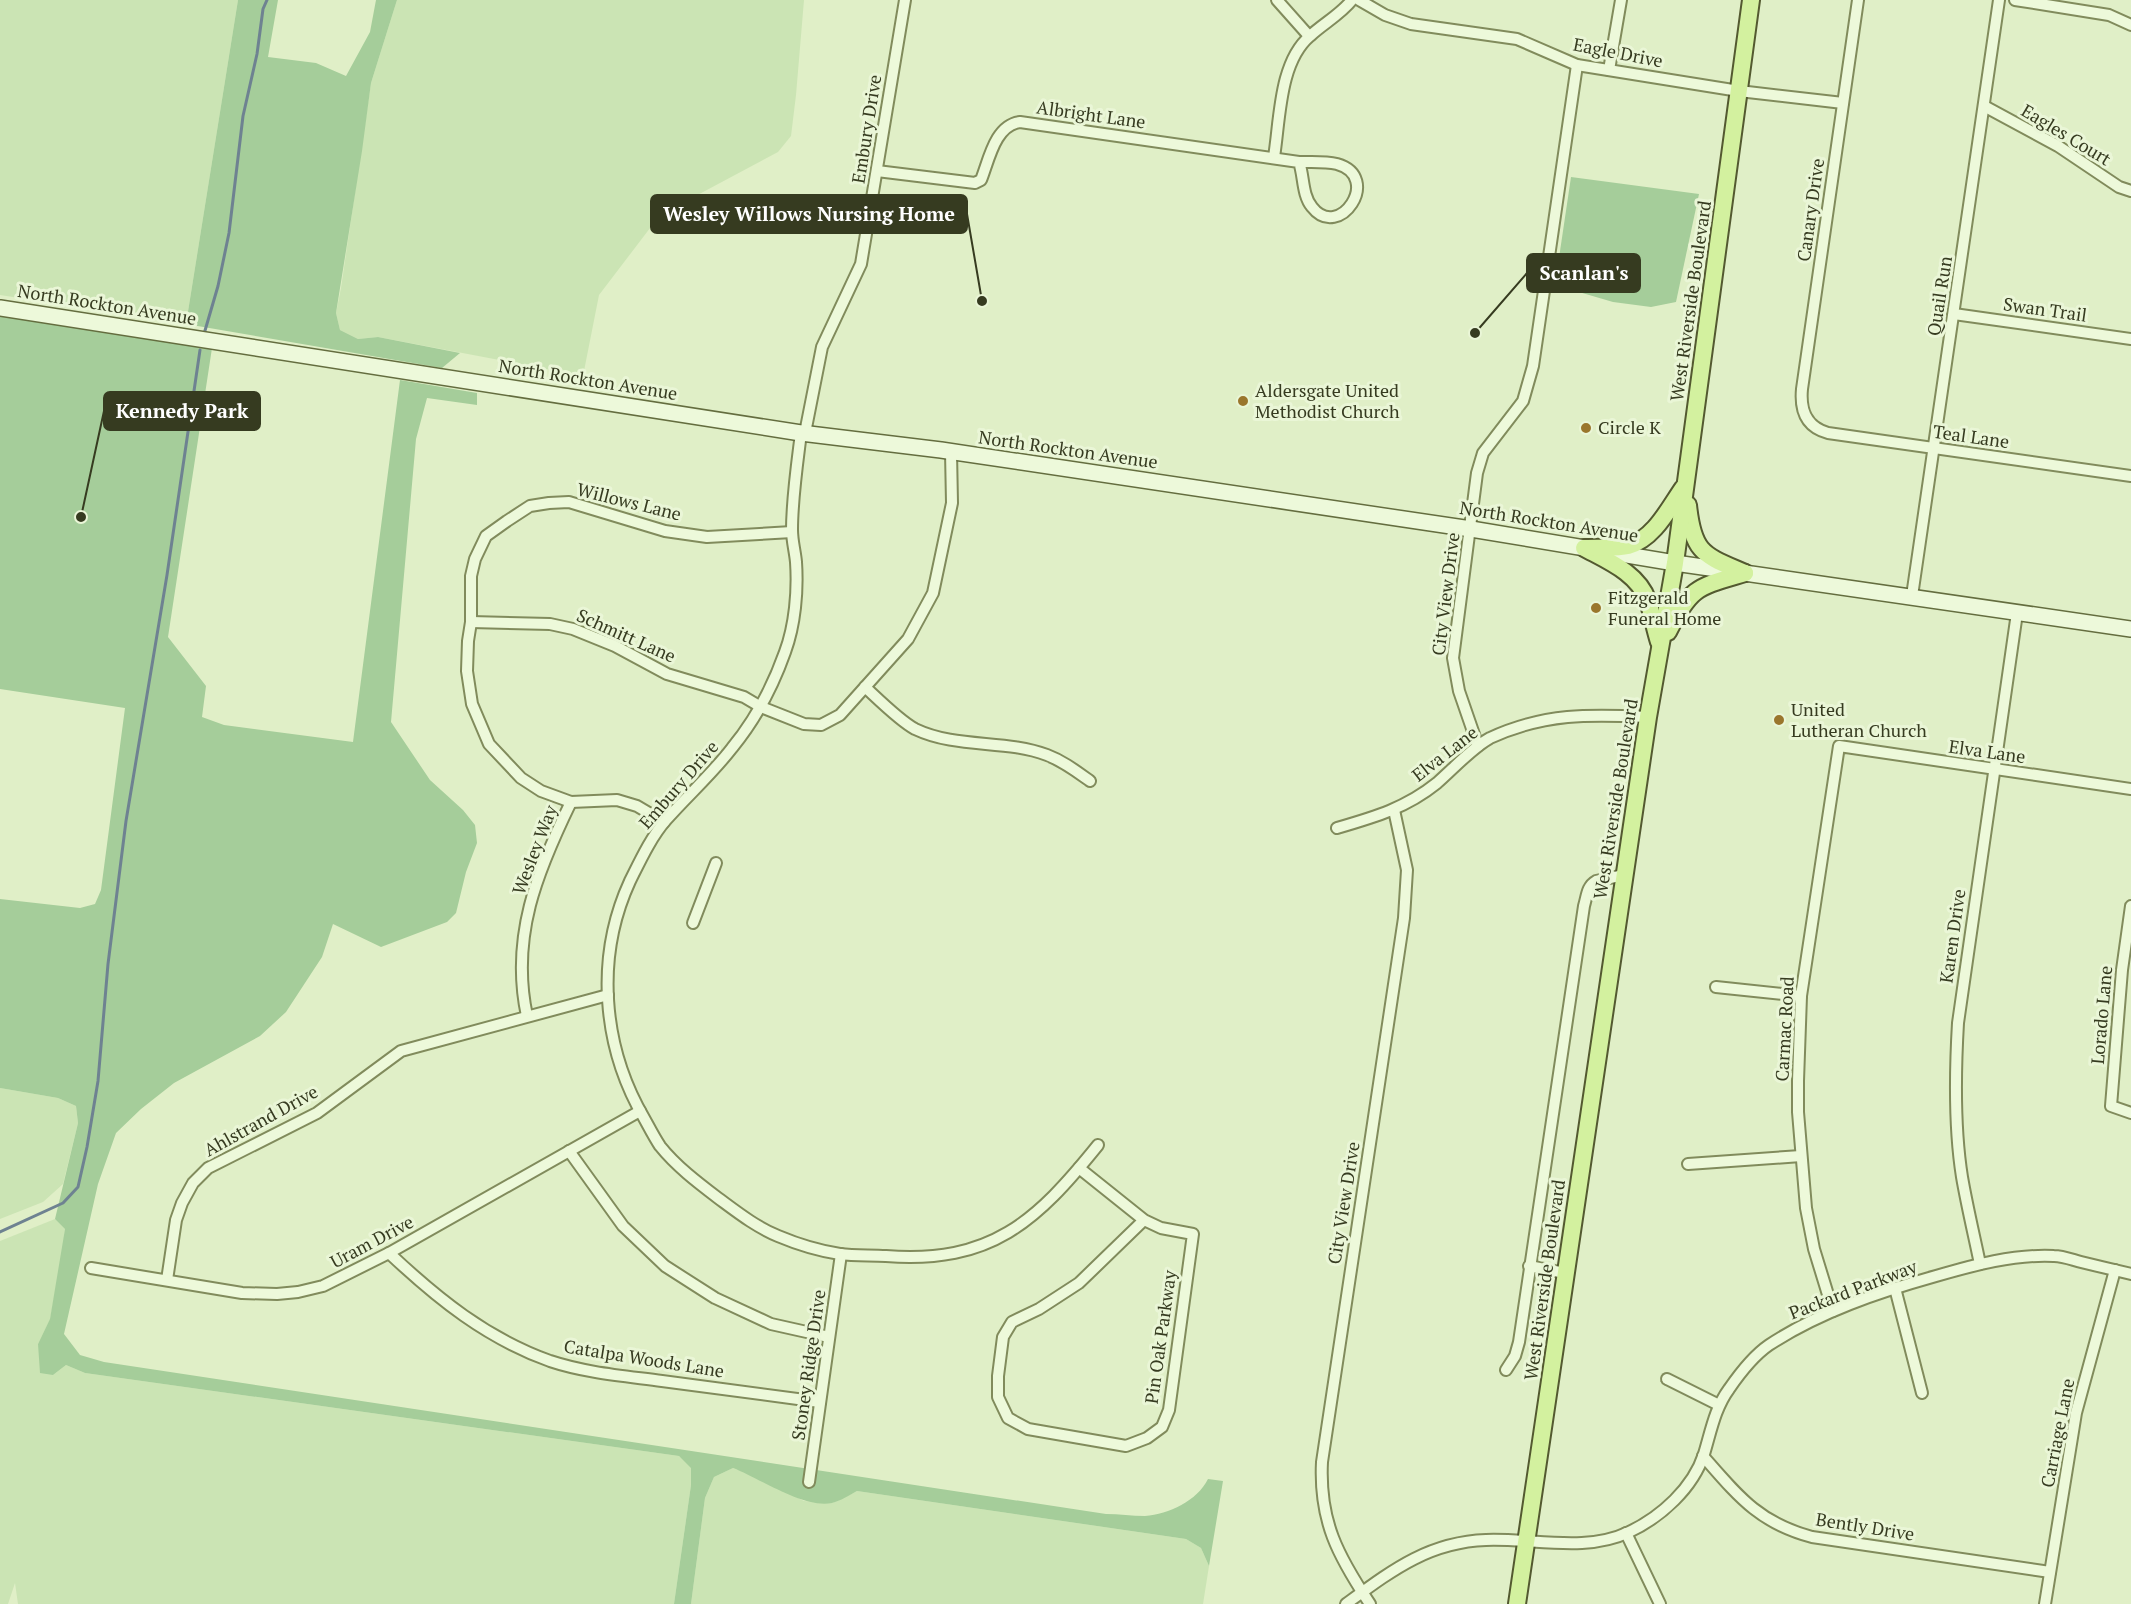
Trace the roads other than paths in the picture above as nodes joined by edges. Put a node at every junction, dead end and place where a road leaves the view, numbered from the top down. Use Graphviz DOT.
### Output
graph roads {
  1 [pos="905,0"];
  2 [pos="1277,0"];
  3 [pos="1352,0"];
  4 [pos="1359,0"];
  5 [pos="1621,0"];
  6 [pos="1751,0"];
  7 [pos="1858,0"];
  8 [pos="1999,0"];
  9 [pos="2015,0"];
  10 [pos="2131,25"];
  11 [pos="1310,36"];
  12 [pos="1577,65"];
  13 [pos="1609,70"];
  14 [pos="1739,91"];
  15 [pos="1843,103"];
  16 [pos="1984,106"];
  17 [pos="1274,157"];
  18 [pos="1299,162"];
  19 [pos="877,171"];
  20 [pos="2131,191"];
  21 [pos="0,308"];
  22 [pos="1954,314"];
  23 [pos="2131,339"];
  24 [pos="1809,422"];
  25 [pos="803,433"];
  26 [pos="1933,449"];
  27 [pos="951,452"];
  28 [pos="2131,476"];
  29 [pos="1685,485"];
  30 [pos="1471,529"];
  31 [pos="792,532"];
  32 [pos="1584,548"];
  33 [pos="1675,563"];
  34 [pos="1746,573"];
  35 [pos="1912,596"];
  36 [pos="2017,613"];
  37 [pos="471,621"];
  38 [pos="2131,629"];
  39 [pos="1660,646"];
  40 [pos="865,687"];
  41 [pos="761,707"];
  42 [pos="1648,717"];
  43 [pos="1478,746"];
  44 [pos="1839,746"];
  45 [pos="1993,770"];
  46 [pos="1090,782"];
  47 [pos="2131,789"];
  48 [pos="571,802"];
  49 [pos="1394,810"];
  50 [pos="664,822"];
  51 [pos="1337,828"];
  52 [pos="716,863"];
  53 [pos="1624,875"];
  54 [pos="2131,906"];
  55 [pos="693,922"];
  56 [pos="1716,987"];
  57 [pos="608,995"];
  58 [pos="1801,996"];
  59 [pos="527,1016"];
  60 [pos="640,1111"];
  61 [pos="2131,1113"];
  62 [pos="1098,1145"];
  63 [pos="569,1151"];
  64 [pos="1801,1156"];
  65 [pos="1688,1164"];
  66 [pos="1079,1168"];
  67 [pos="1144,1220"];
  68 [pos="389,1253"];
  69 [pos="841,1254"];
  70 [pos="1980,1264"];
  71 [pos="1529,1266"];
  72 [pos="91,1268"];
  73 [pos="2115,1270"];
  74 [pos="1565,1273"];
  75 [pos="2131,1274"];
  76 [pos="167,1280"];
  77 [pos="1894,1288"];
  78 [pos="1833,1311"];
  79 [pos="829,1337"];
  80 [pos="1506,1370"];
  81 [pos="1667,1379"];
  82 [pos="1922,1393"];
  83 [pos="820,1402"];
  84 [pos="1719,1404"];
  85 [pos="1703,1456"];
  86 [pos="809,1482"];
  87 [pos="1626,1533"];
  88 [pos="1526,1541"];
  89 [pos="2050,1572"];
  90 [pos="1362,1592"];
  91 [pos="1346,1604"];
  92 [pos="1370,1604"];
  93 [pos="1517,1604"];
  94 [pos="1660,1604"];
  95 [pos="2045,1604"];
  1 -- 19 [label="street, Embury Drive"];
  2 -- 11 [label="street"];
  3 -- 11 [label="street"];
  4 -- 12 [label="street, Eagle Drive"];
  5 -- 13 [label="street"];
  6 -- 14 [label="main road, West Riverside Boulevard"];
  7 -- 15 [label="street, Canary Drive"];
  8 -- 16 [label="street, Quail Run"];
  9 -- 10 [label="street"];
  11 -- 17 [label="street"];
  12 -- 13 [label="street, Eagle Drive"];
  12 -- 30 [label="street, City View Drive"];
  13 -- 14 [label="street, Eagle Drive"];
  14 -- 15 [label="street, Eagle Drive"];
  14 -- 29 [label="main road, West Riverside Boulevard"];
  15 -- 24 [label="street, Canary Drive"];
  16 -- 20 [label="street, Eagles Court"];
  16 -- 22 [label="street, Quail Run"];
  17 -- 18 [label="street, Albright Lane"];
  17 -- 19 [label="street, Albright Lane"];
  18 -- 18 [label="street, Albright Lane"];
  19 -- 25 [label="street, Embury Drive"];
  21 -- 25 [label="street, North Rockton Avenue"];
  22 -- 23 [label="street, Swan Trail"];
  22 -- 26 [label="street, Quail Run"];
  24 -- 26 [label="street, Teal Lane"];
  25 -- 27 [label="street, North Rockton Avenue"];
  25 -- 31 [label="street, Embury Drive"];
  26 -- 28 [label="street, Teal Lane"];
  26 -- 35 [label="street, Quail Run"];
  27 -- 30 [label="street, North Rockton Avenue"];
  27 -- 40 [label="street, Schmitt Lane"];
  29 -- 32 [label="main road"];
  29 -- 33 [label="main road, West Riverside Boulevard"];
  29 -- 34 [label="main road"];
  30 -- 32 [label="street, North Rockton Avenue"];
  30 -- 43 [label="street, City View Drive"];
  31 -- 37 [label="street, Willows Lane"];
  31 -- 41 [label="street, Embury Drive"];
  32 -- 33 [label="street, North Rockton Avenue"];
  32 -- 39 [label="main road"];
  33 -- 34 [label="street, North Rockton Avenue"];
  33 -- 39 [label="main road, West Riverside Boulevard"];
  34 -- 35 [label="street, North Rockton Avenue"];
  34 -- 39 [label="main road"];
  35 -- 36 [label="street, North Rockton Avenue"];
  36 -- 38 [label="street, North Rockton Avenue"];
  36 -- 45 [label="street, Karen Drive"];
  37 -- 41 [label="street, Schmitt Lane"];
  37 -- 48 [label="street, Willows Lane"];
  39 -- 42 [label="main road, West Riverside Boulevard"];
  40 -- 41 [label="street, Schmitt Lane"];
  40 -- 46 [label="street"];
  41 -- 50 [label="street, Embury Drive"];
  42 -- 43 [label="street, Elva Lane"];
  42 -- 53 [label="main road, West Riverside Boulevard"];
  43 -- 49 [label="street, Elva Lane"];
  44 -- 45 [label="street, Elva Lane"];
  44 -- 58 [label="street, Carmac Road"];
  45 -- 47 [label="street, Elva Lane"];
  45 -- 70 [label="street, Karen Drive"];
  48 -- 50 [label="street, Willows Lane"];
  48 -- 59 [label="street, Wesley Way"];
  49 -- 51 [label="street, Elva Lane"];
  49 -- 90 [label="street, City View Drive"];
  50 -- 57 [label="street, Embury Drive"];
  52 -- 55 [label="street"];
  53 -- 71 [label="street"];
  53 -- 74 [label="main road, West Riverside Boulevard"];
  54 -- 61 [label="street, Lorado Lane"];
  56 -- 58 [label="street"];
  57 -- 59 [label="street, Ahlstrand Drive"];
  57 -- 60 [label="street, Embury Drive"];
  58 -- 64 [label="street, Carmac Road"];
  59 -- 76 [label="street, Ahlstrand Drive"];
  60 -- 63 [label="street, Uram Drive"];
  60 -- 69 [label="street, Embury Drive"];
  62 -- 66 [label="street, Embury Drive"];
  63 -- 68 [label="street, Uram Drive"];
  63 -- 79 [label="street"];
  64 -- 65 [label="street"];
  64 -- 78 [label="street, Carmac Road"];
  66 -- 67 [label="street"];
  66 -- 69 [label="street, Embury Drive"];
  67 -- 67 [label="street, Pin Oak Parkway"];
  68 -- 76 [label="street, Uram Drive"];
  68 -- 83 [label="street, Catalpa Woods Lane"];
  69 -- 79 [label="street, Stoney Ridge Drive"];
  70 -- 73 [label="street, Packard Parkway"];
  70 -- 77 [label="street, Packard Parkway"];
  71 -- 74 [label="street"];
  71 -- 80 [label="street"];
  72 -- 76 [label="street, Uram Drive"];
  73 -- 75 [label="street, Packard Parkway"];
  73 -- 89 [label="street, Carriage Lane"];
  74 -- 88 [label="main road, West Riverside Boulevard"];
  77 -- 78 [label="street, Packard Parkway"];
  77 -- 82 [label="street"];
  78 -- 84 [label="street, Packard Parkway"];
  79 -- 83 [label="street, Stoney Ridge Drive"];
  81 -- 84 [label="street"];
  83 -- 86 [label="street, Stoney Ridge Drive"];
  84 -- 85 [label="street, Packard Parkway"];
  85 -- 87 [label="street, Packard Parkway"];
  85 -- 89 [label="street, Bently Drive"];
  87 -- 88 [label="street, Packard Parkway"];
  87 -- 94 [label="street"];
  88 -- 90 [label="street, Packard Parkway"];
  88 -- 93 [label="main road, West Riverside Boulevard"];
  89 -- 95 [label="street, Carriage Lane"];
  90 -- 91 [label="street, Packard Parkway"];
  90 -- 92 [label="street, City View Drive"];
}
